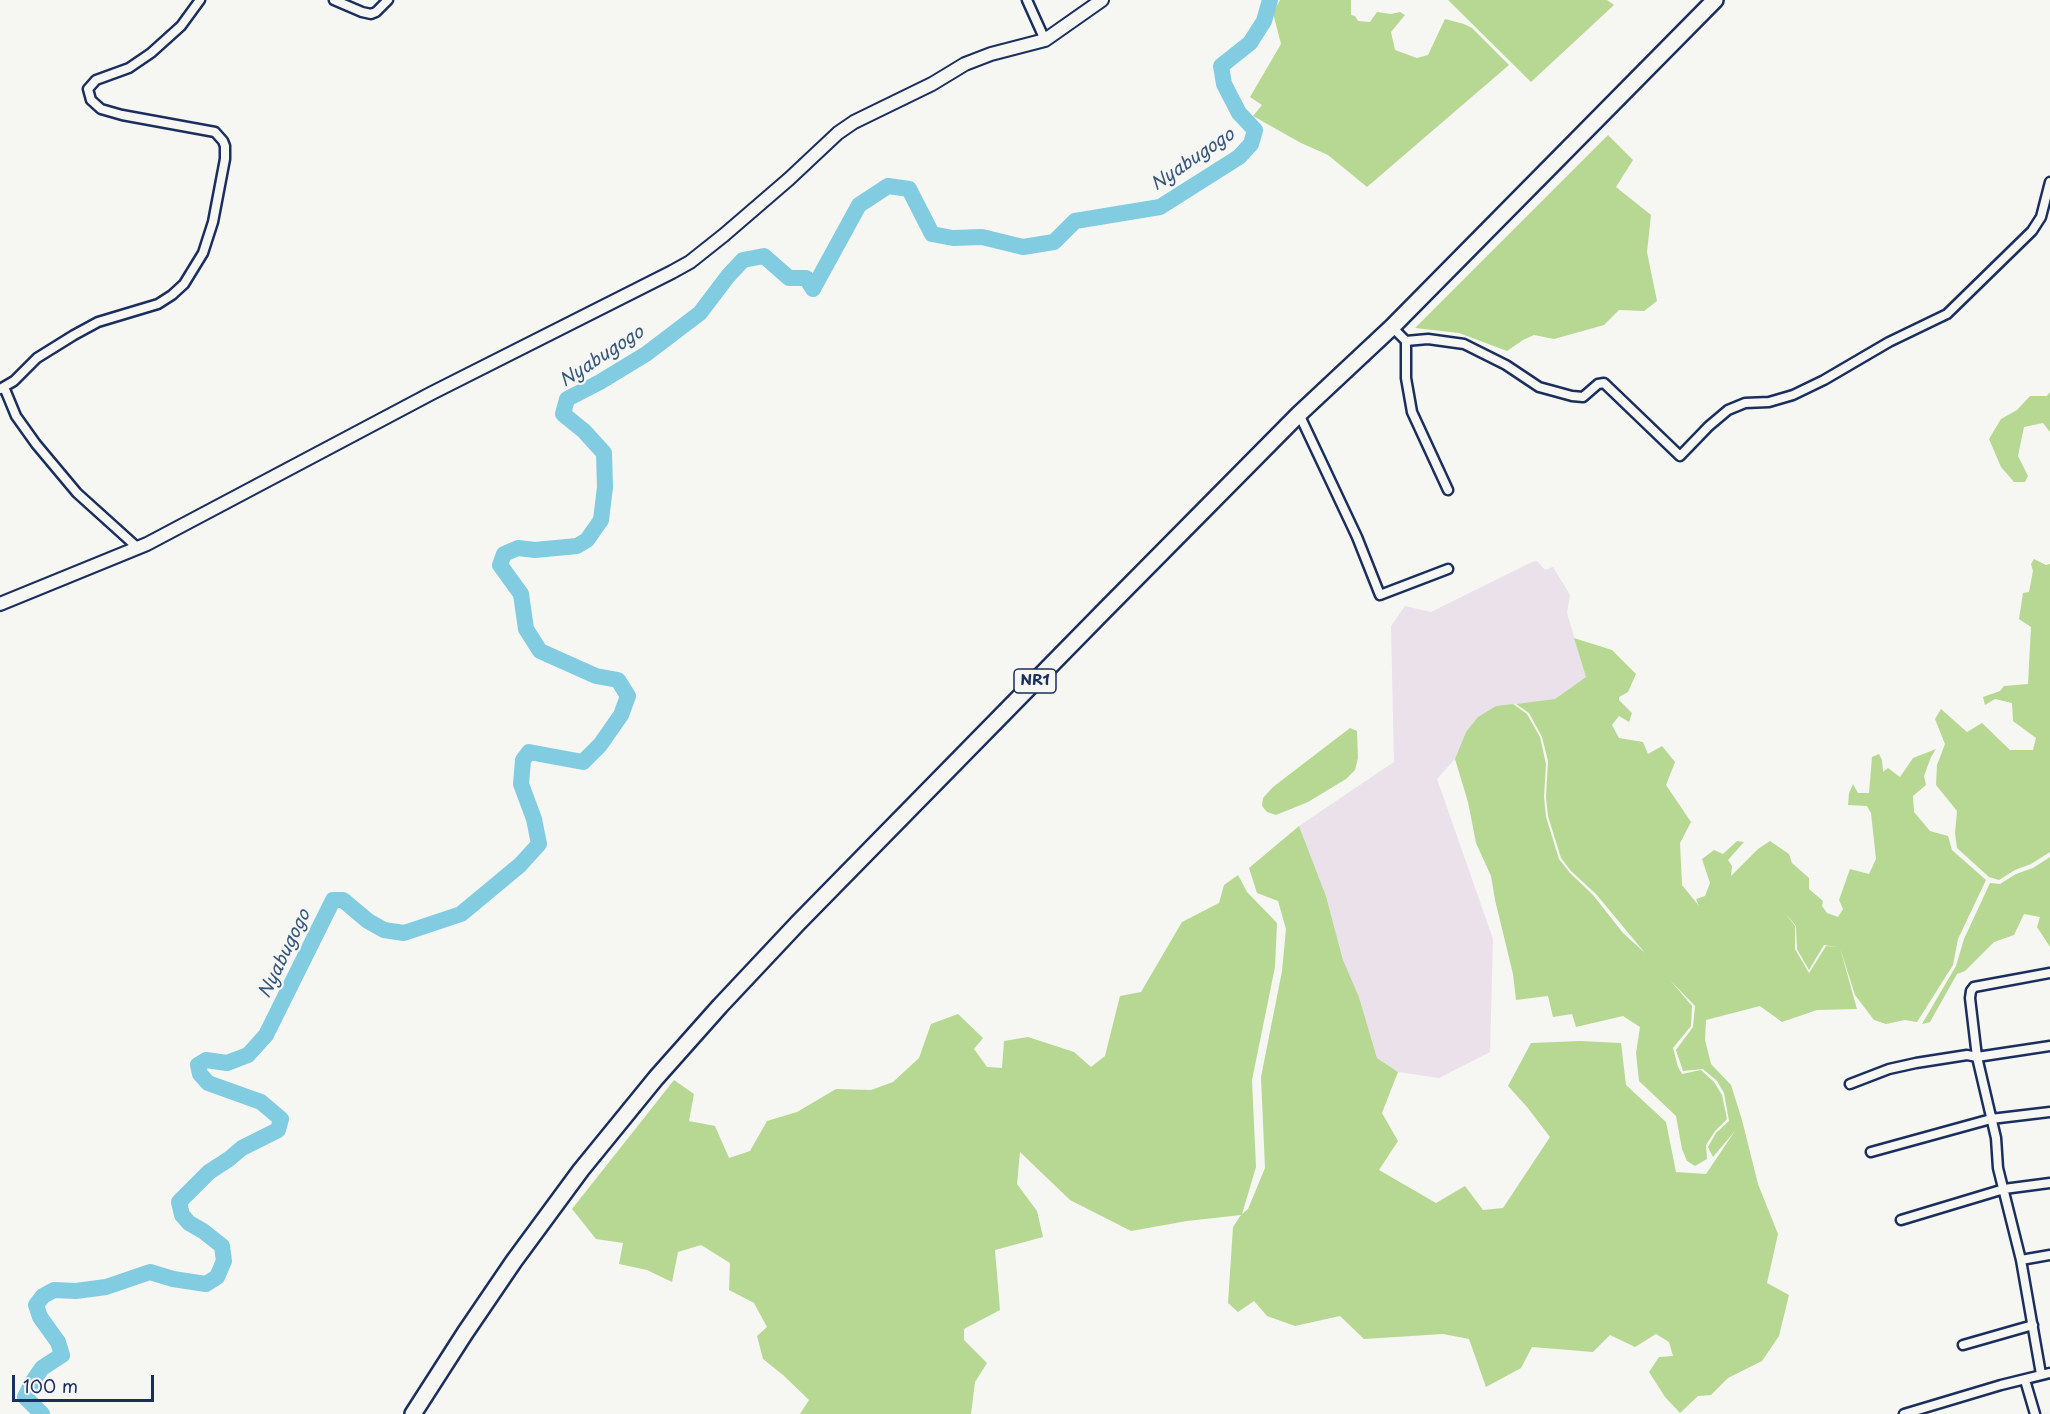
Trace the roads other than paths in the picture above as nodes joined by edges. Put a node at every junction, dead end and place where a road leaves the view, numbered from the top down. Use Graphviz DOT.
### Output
graph roads {
  1 [pos="200,0"];
  2 [pos="334,0"];
  3 [pos="388,0"];
  4 [pos="1027,0"];
  5 [pos="1102,0"];
  6 [pos="1715,0"];
  7 [pos="1045,40"];
  8 [pos="2050,182"];
  9 [pos="1392,327"];
  10 [pos="1406,341"];
  11 [pos="2,388"];
  12 [pos="1299,414"];
  13 [pos="1448,490"];
  14 [pos="138,548"];
  15 [pos="1448,569"];
  16 [pos="0,604"];
  17 [pos="2050,973"];
  18 [pos="2050,1046"];
  19 [pos="1977,1057"];
  20 [pos="1850,1084"];
  21 [pos="2050,1112"];
  22 [pos="1991,1119"];
  23 [pos="1871,1152"];
  24 [pos="2050,1183"];
  25 [pos="2004,1189"];
  26 [pos="1901,1220"];
  27 [pos="2050,1255"];
  28 [pos="2021,1260"];
  29 [pos="2032,1325"];
  30 [pos="1963,1345"];
  31 [pos="2046,1374"];
  32 [pos="2025,1380"];
  33 [pos="414,1414"];
  34 [pos="1904,1414"];
  35 [pos="2035,1414"];
  1 -- 11 [label="street"];
  2 -- 3 [label="street"];
  4 -- 7 [label="street"];
  5 -- 7 [label="main road"];
  6 -- 9 [label="highway, NR1"];
  7 -- 14 [label="main road"];
  8 -- 10 [label="street"];
  9 -- 10 [label="street"];
  9 -- 12 [label="highway, NR1"];
  10 -- 13 [label="street"];
  11 -- 14 [label="street"];
  12 -- 15 [label="street"];
  12 -- 33 [label="highway, NR1"];
  14 -- 16 [label="main road"];
  17 -- 19 [label="street"];
  18 -- 19 [label="street"];
  19 -- 20 [label="street"];
  19 -- 22 [label="street"];
  21 -- 22 [label="street"];
  22 -- 23 [label="street"];
  22 -- 25 [label="street"];
  24 -- 25 [label="street"];
  25 -- 26 [label="street"];
  25 -- 28 [label="street"];
  27 -- 28 [label="street"];
  28 -- 29 [label="street"];
  29 -- 30 [label="street"];
  29 -- 31 [label="street"];
  31 -- 32 [label="street"];
  32 -- 34 [label="street"];
  32 -- 35 [label="street"];
}
